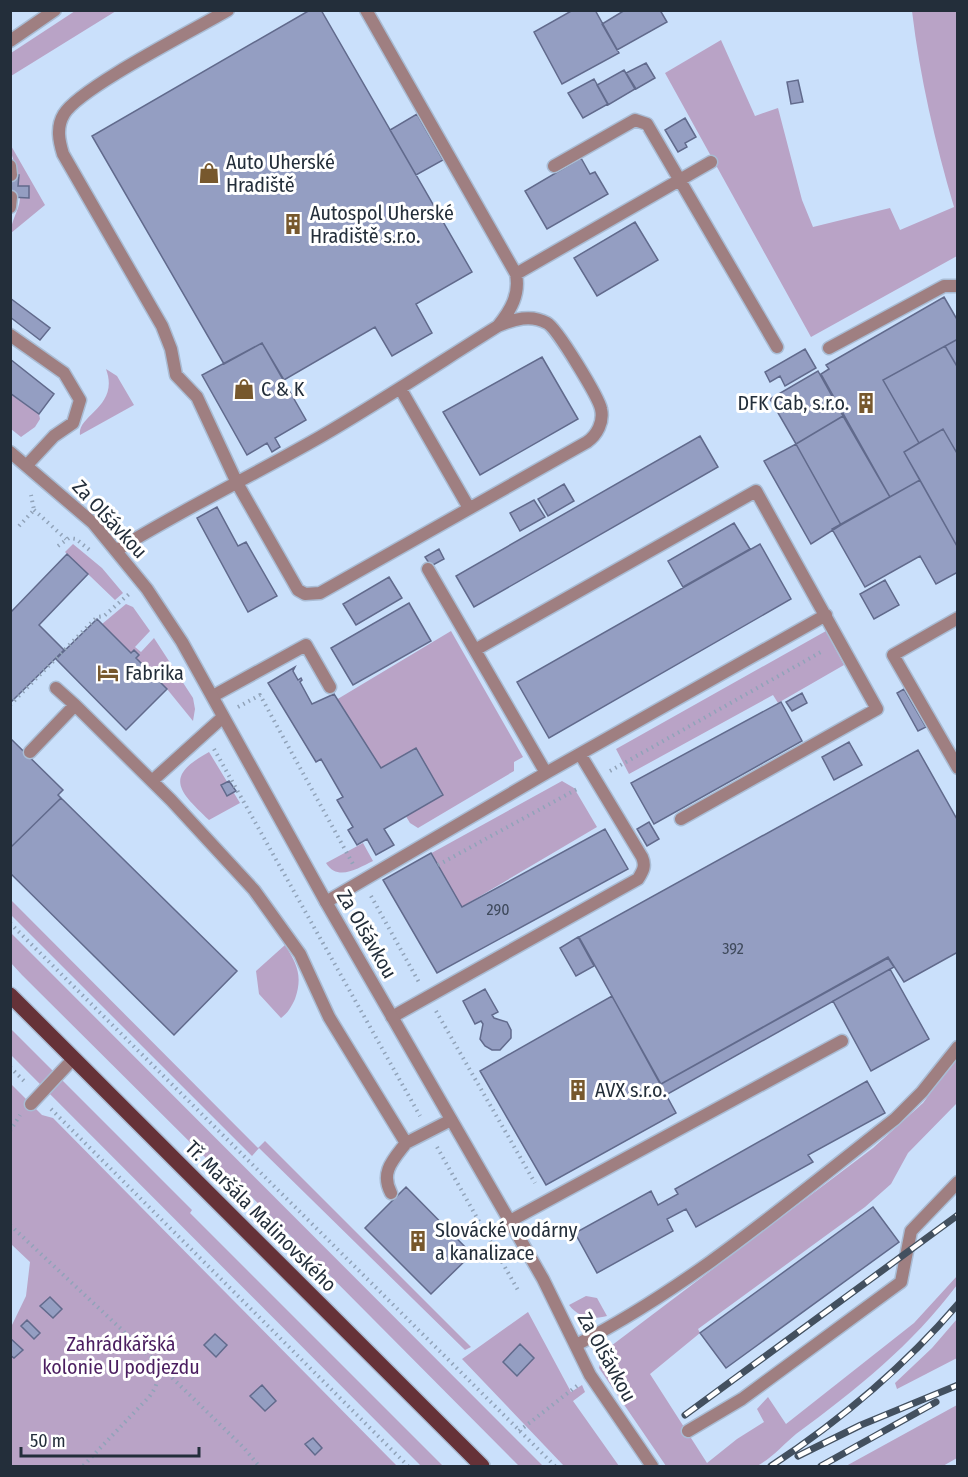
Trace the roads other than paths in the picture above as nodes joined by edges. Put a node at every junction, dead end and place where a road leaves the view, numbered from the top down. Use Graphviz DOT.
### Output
graph roads {
  1 [pos="55,10"];
  2 [pos="228,10"];
  3 [pos="366,10"];
  4 [pos="10,41"];
  5 [pos="711,162"];
  6 [pos="10,166"];
  7 [pos="554,166"];
  8 [pos="11,175"];
  9 [pos="680,179"];
  10 [pos="11,197"];
  11 [pos="10,207"];
  12 [pos="516,274"];
  13 [pos="957,286"];
  14 [pos="498,326"];
  15 [pos="10,334"];
  16 [pos="777,347"];
  17 [pos="829,348"];
  18 [pos="400,388"];
  19 [pos="10,452"];
  20 [pos="27,465"];
  21 [pos="237,483"];
  22 [pos="469,508"];
  23 [pos="117,550"];
  24 [pos="428,569"];
  25 [pos="826,615"];
  26 [pos="957,618"];
  27 [pos="475,650"];
  28 [pos="330,687"];
  29 [pos="56,688"];
  30 [pos="213,696"];
  31 [pos="75,705"];
  32 [pos="222,717"];
  33 [pos="30,752"];
  34 [pos="580,754"];
  35 [pos="957,768"];
  36 [pos="546,773"];
  37 [pos="152,781"];
  38 [pos="681,819"];
  39 [pos="326,902"];
  40 [pos="10,995"];
  41 [pos="392,1017"];
  42 [pos="842,1041"];
  43 [pos="957,1047"];
  44 [pos="74,1058"];
  45 [pos="34,1100"];
  46 [pos="452,1120"];
  47 [pos="406,1143"];
  48 [pos="957,1182"];
  49 [pos="391,1193"];
  50 [pos="510,1221"];
  51 [pos="576,1345"];
  52 [pos="688,1431"];
  53 [pos="482,1467"];
  54 [pos="652,1467"];
  1 -- 4 [label="street"];
  2 -- 21 [label="street"];
  3 -- 12 [label="street"];
  5 -- 9 [label="street"];
  6 -- 8 [label="street"];
  7 -- 9 [label="street"];
  9 -- 12 [label="street"];
  9 -- 16 [label="street"];
  10 -- 11 [label="street"];
  12 -- 14 [label="street"];
  13 -- 17 [label="street"];
  14 -- 18 [label="street"];
  14 -- 22 [label="street"];
  15 -- 20 [label="street"];
  18 -- 21 [label="street"];
  18 -- 22 [label="street"];
  19 -- 20 [label="street, Za Olšávkou"];
  20 -- 23 [label="street, Za Olšávkou"];
  21 -- 22 [label="street"];
  21 -- 23 [label="street"];
  23 -- 30 [label="street, Za Olšávkou"];
  24 -- 27 [label="street"];
  25 -- 27 [label="street"];
  25 -- 34 [label="street"];
  25 -- 38 [label="street"];
  26 -- 35 [label="street"];
  27 -- 36 [label="street"];
  28 -- 30 [label="street"];
  29 -- 31 [label="street"];
  30 -- 32 [label="street, Za Olšávkou"];
  31 -- 33 [label="street"];
  31 -- 37 [label="street"];
  32 -- 37 [label="street"];
  32 -- 39 [label="street, Za Olšávkou"];
  34 -- 36 [label="street"];
  34 -- 41 [label="street"];
  36 -- 39 [label="street"];
  37 -- 47 [label="street"];
  39 -- 41 [label="street, Za Olšávkou"];
  40 -- 44 [label="main road, Tř. Maršála Malinovského"];
  41 -- 46 [label="street, Za Olšávkou"];
  42 -- 50 [label="street"];
  43 -- 51 [label="street"];
  44 -- 45 [label="street"];
  44 -- 53 [label="main road, Tř. Maršála Malinovského"];
  46 -- 47 [label="street"];
  46 -- 50 [label="street, Za Olšávkou"];
  47 -- 49 [label="street"];
  48 -- 52 [label="street"];
  50 -- 51 [label="street, Za Olšávkou"];
  51 -- 54 [label="street, Za Olšávkou"];
}
